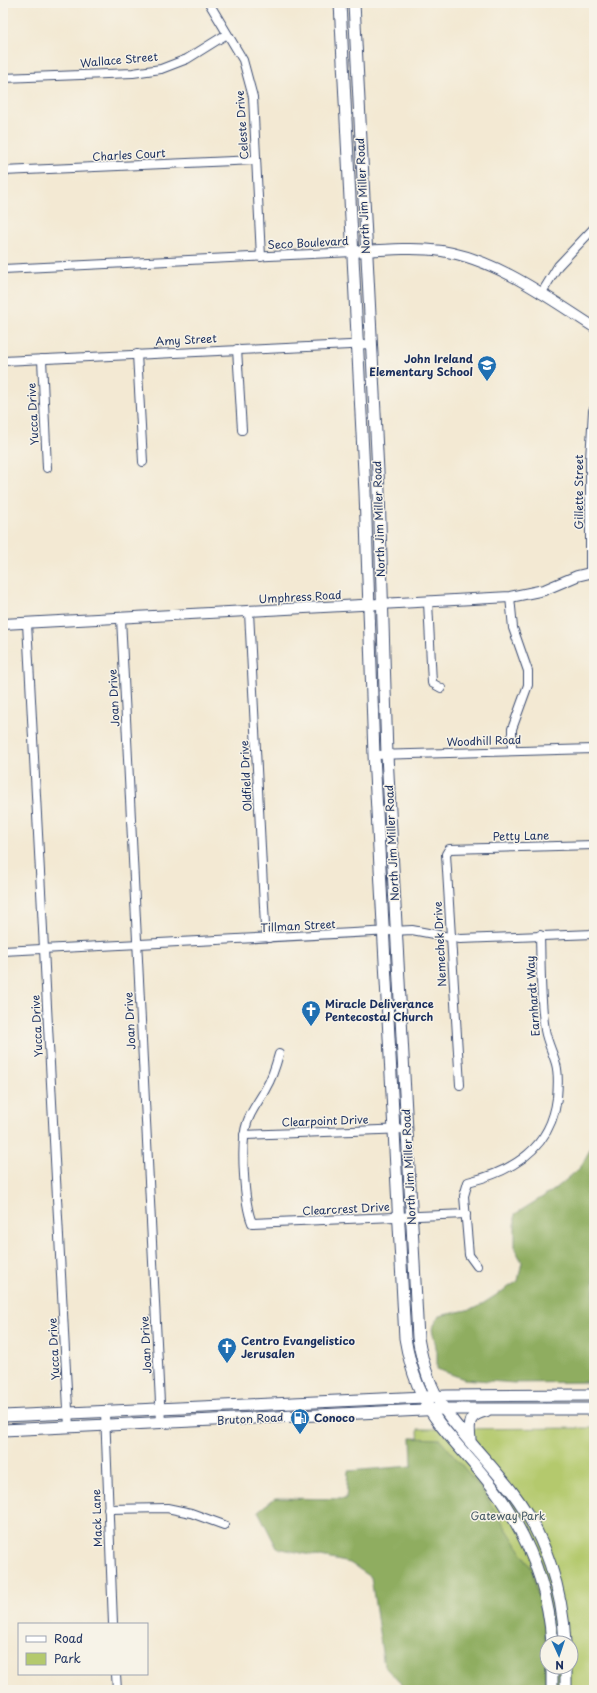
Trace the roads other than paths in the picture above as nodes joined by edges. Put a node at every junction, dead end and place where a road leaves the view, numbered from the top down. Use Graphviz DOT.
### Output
graph roads {
  1 [pos="209,3"];
  2 [pos="340,3"];
  3 [pos="354,3"];
  4 [pos="227,34"];
  5 [pos="342,43"];
  6 [pos="356,43"];
  7 [pos="3,78"];
  8 [pos="256,160"];
  9 [pos="3,171"];
  10 [pos="594,228"];
  11 [pos="366,251"];
  12 [pos="353,252"];
  13 [pos="261,257"];
  14 [pos="3,269"];
  15 [pos="541,294"];
  16 [pos="594,328"];
  17 [pos="358,343"];
  18 [pos="371,344"];
  19 [pos="237,349"];
  20 [pos="137,354"];
  21 [pos="42,359"];
  22 [pos="3,361"];
  23 [pos="594,411"];
  24 [pos="242,430"];
  25 [pos="592,459"];
  26 [pos="143,462"];
  27 [pos="47,468"];
  28 [pos="379,491"];
  29 [pos="365,492"];
  30 [pos="592,572"];
  31 [pos="510,597"];
  32 [pos="428,602"];
  33 [pos="382,604"];
  34 [pos="369,605"];
  35 [pos="249,612"];
  36 [pos="121,618"];
  37 [pos="27,623"];
  38 [pos="3,624"];
  39 [pos="441,688"];
  40 [pos="594,749"];
  41 [pos="512,751"];
  42 [pos="374,755"];
  43 [pos="387,755"];
  44 [pos="594,845"];
  45 [pos="448,850"];
  46 [pos="384,932"];
  47 [pos="397,932"];
  48 [pos="594,934"];
  49 [pos="540,935"];
  50 [pos="269,938"];
  51 [pos="451,938"];
  52 [pos="137,945"];
  53 [pos="44,949"];
  54 [pos="3,951"];
  55 [pos="279,1054"];
  56 [pos="460,1086"];
  57 [pos="407,1129"];
  58 [pos="394,1130"];
  59 [pos="244,1135"];
  60 [pos="466,1214"];
  61 [pos="399,1217"];
  62 [pos="412,1217"];
  63 [pos="477,1266"];
  64 [pos="416,1309"];
  65 [pos="404,1310"];
  66 [pos="594,1395"];
  67 [pos="424,1397"];
  68 [pos="438,1397"];
  69 [pos="266,1404"];
  70 [pos="160,1409"];
  71 [pos="444,1409"];
  72 [pos="493,1409"];
  73 [pos="594,1409"];
  74 [pos="431,1410"];
  75 [pos="105,1412"];
  76 [pos="68,1413"];
  77 [pos="3,1416"];
  78 [pos="266,1418"];
  79 [pos="161,1423"];
  80 [pos="106,1426"];
  81 [pos="69,1428"];
  82 [pos="3,1430"];
  83 [pos="470,1440"];
  84 [pos="108,1509"];
  85 [pos="224,1525"];
  86 [pos="563,1615"];
  87 [pos="550,1618"];
  88 [pos="113,1623"];
  89 [pos="551,1635"];
  90 [pos="564,1635"];
  91 [pos="116,1675"];
  92 [pos="552,1675"];
  93 [pos="566,1675"];
  94 [pos="117,1690"];
  95 [pos="552,1690"];
  96 [pos="566,1690"];
  1 -- 4 [label="street, Celeste Drive"];
  2 -- 5 [label="main road, North Jim Miller Road"];
  3 -- 6 [label="main road, North Jim Miller Road"];
  4 -- 7 [label="street, Wallace Street"];
  4 -- 8 [label="street, Celeste Drive"];
  5 -- 6 [label="main road"];
  5 -- 12 [label="main road, North Jim Miller Road"];
  6 -- 11 [label="main road, North Jim Miller Road"];
  8 -- 9 [label="street, Charles Court"];
  8 -- 13 [label="street, Celeste Drive"];
  10 -- 15 [label="street"];
  11 -- 12 [label="street, Seco Boulevard"];
  11 -- 15 [label="street, Seco Boulevard"];
  11 -- 18 [label="main road, North Jim Miller Road"];
  12 -- 13 [label="street, Seco Boulevard"];
  12 -- 17 [label="main road, North Jim Miller Road"];
  13 -- 14 [label="street, Seco Boulevard"];
  15 -- 16 [label="street, Seco Boulevard"];
  17 -- 18 [label="street, Amy Street"];
  17 -- 19 [label="street, Amy Street"];
  17 -- 29 [label="main road, North Jim Miller Road"];
  18 -- 28 [label="main road, North Jim Miller Road"];
  19 -- 20 [label="street, Amy Street"];
  19 -- 24 [label="street"];
  20 -- 21 [label="street, Amy Street"];
  20 -- 26 [label="street"];
  21 -- 22 [label="street, Amy Street"];
  21 -- 27 [label="street, Yucca Drive"];
  23 -- 25 [label="street, Gillette Street"];
  25 -- 30 [label="street, Gillette Street"];
  28 -- 29 [label="main road"];
  28 -- 33 [label="main road, North Jim Miller Road"];
  29 -- 34 [label="main road, North Jim Miller Road"];
  30 -- 31 [label="street, Umphress Road"];
  31 -- 32 [label="street, Umphress Road"];
  31 -- 41 [label="street"];
  32 -- 33 [label="street, Umphress Road"];
  32 -- 39 [label="street"];
  33 -- 34 [label="street, Umphress Road"];
  33 -- 43 [label="main road, North Jim Miller Road"];
  34 -- 35 [label="street, Umphress Road"];
  34 -- 42 [label="main road, North Jim Miller Road"];
  35 -- 36 [label="street, Umphress Road"];
  35 -- 50 [label="street, Oldfield Drive"];
  36 -- 37 [label="street, Umphress Road"];
  36 -- 52 [label="street, Joan Drive"];
  37 -- 38 [label="street, Umphress Road"];
  37 -- 53 [label="street, Yucca Drive"];
  40 -- 41 [label="street, Woodhill Road"];
  41 -- 43 [label="street, Woodhill Road"];
  42 -- 43 [label="street, Woodhill Road"];
  42 -- 46 [label="main road, North Jim Miller Road"];
  43 -- 47 [label="main road, North Jim Miller Road"];
  44 -- 45 [label="street, Petty Lane"];
  45 -- 51 [label="street, Nemechek Drive"];
  46 -- 47 [label="street, Tillman Street"];
  46 -- 50 [label="street, Tillman Street"];
  46 -- 58 [label="main road, North Jim Miller Road"];
  47 -- 51 [label="street, Tillman Street"];
  47 -- 57 [label="main road, North Jim Miller Road"];
  48 -- 49 [label="street, Tillman Street"];
  49 -- 51 [label="street, Tillman Street"];
  49 -- 60 [label="street, Earnhardt Way"];
  50 -- 52 [label="street, Tillman Street"];
  51 -- 56 [label="street, Nemechek Drive"];
  52 -- 53 [label="street, Tillman Street"];
  52 -- 70 [label="street, Joan Drive"];
  53 -- 54 [label="street, Tillman Street"];
  53 -- 76 [label="street, Yucca Drive"];
  55 -- 59 [label="street"];
  57 -- 58 [label="street, Clearpoint Drive"];
  57 -- 62 [label="main road, North Jim Miller Road"];
  58 -- 59 [label="street, Clearpoint Drive"];
  58 -- 61 [label="main road, North Jim Miller Road"];
  59 -- 61 [label="street, Clearcrest Drive"];
  60 -- 62 [label="street, Clearcrest Drive"];
  60 -- 63 [label="street, Earnhardt Way"];
  61 -- 62 [label="street, Clearcrest Drive"];
  61 -- 65 [label="main road, North Jim Miller Road"];
  62 -- 64 [label="main road, North Jim Miller Road"];
  64 -- 65 [label="main road"];
  64 -- 68 [label="main road, North Jim Miller Road"];
  65 -- 67 [label="main road, North Jim Miller Road"];
  66 -- 68 [label="main road, Bruton Road"];
  67 -- 68 [label="main road, Bruton Road"];
  67 -- 69 [label="main road, Bruton Road"];
  67 -- 74 [label="main road, North Jim Miller Road"];
  68 -- 71 [label="main road, North Jim Miller Road"];
  69 -- 70 [label="main road, Bruton Road"];
  69 -- 78 [label="main road"];
  70 -- 75 [label="main road, Bruton Road"];
  70 -- 79 [label="street, Joan Drive"];
  71 -- 72 [label="main road, Bruton Road"];
  71 -- 74 [label="main road, Bruton Road"];
  71 -- 83 [label="main road, North Jim Miller Road"];
  72 -- 73 [label="main road, Bruton Road"];
  72 -- 83 [label="main road"];
  74 -- 78 [label="main road, Bruton Road"];
  74 -- 87 [label="main road, North Jim Miller Road"];
  75 -- 76 [label="main road, Bruton Road"];
  75 -- 80 [label="street, Mack Lane"];
  76 -- 77 [label="main road, Bruton Road"];
  76 -- 81 [label="street, Yucca Drive"];
  78 -- 79 [label="main road, Bruton Road"];
  79 -- 80 [label="main road, Bruton Road"];
  80 -- 81 [label="main road, Bruton Road"];
  80 -- 84 [label="street, Mack Lane"];
  81 -- 82 [label="main road, Bruton Road"];
  83 -- 86 [label="main road, North Jim Miller Road"];
  84 -- 85 [label="street"];
  84 -- 88 [label="street, Mack Lane"];
  86 -- 87 [label="main road"];
  86 -- 90 [label="main road, North Jim Miller Road"];
  87 -- 89 [label="main road, North Jim Miller Road"];
  91 -- 94 [label="street"];
  92 -- 95 [label="main road"];
  93 -- 96 [label="main road"];
}
